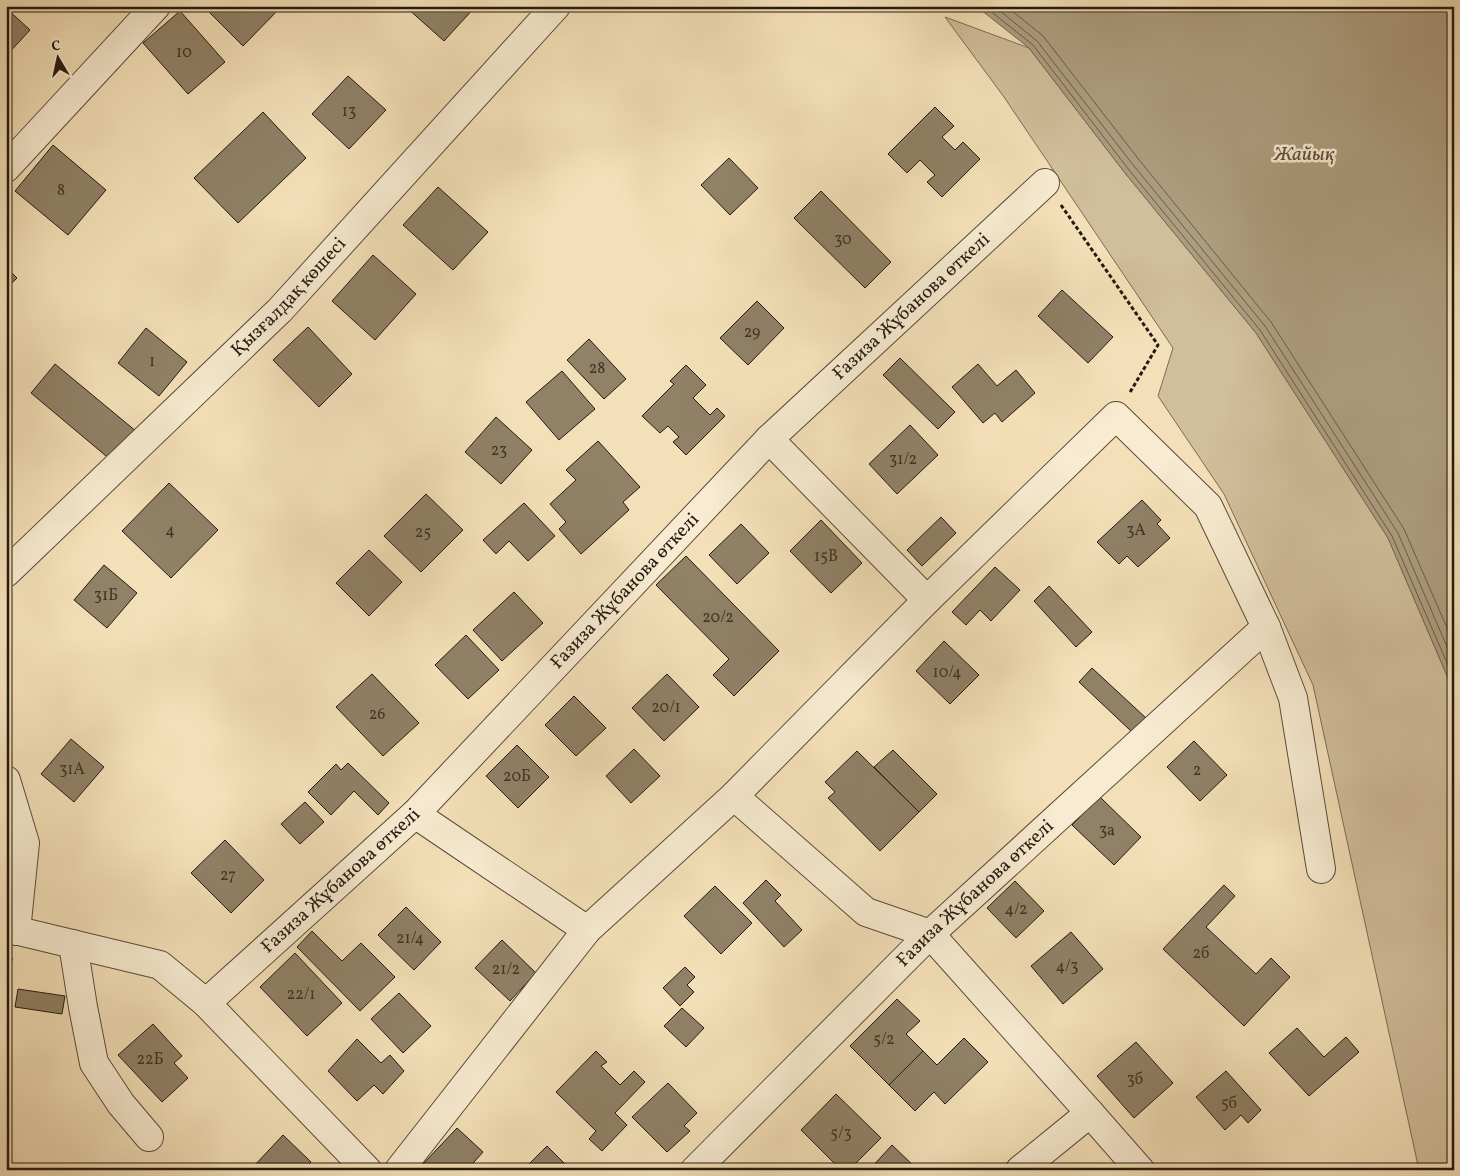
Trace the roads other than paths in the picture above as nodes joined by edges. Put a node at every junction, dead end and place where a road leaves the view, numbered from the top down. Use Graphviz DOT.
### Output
graph roads {
  1 [pos="156,6"];
  2 [pos="556,6"];
  3 [pos="6,168"];
  4 [pos="1046,183"];
  5 [pos="769,439"];
  6 [pos="6,573"];
  7 [pos="927,600"];
  8 [pos="1266,627"];
  9 [pos="6,780"];
  10 [pos="734,796"];
  11 [pos="415,814"];
  12 [pos="1321,869"];
  13 [pos="11,930"];
  14 [pos="587,930"];
  15 [pos="930,934"];
  16 [pos="73,944"];
  17 [pos="206,1003"];
  18 [pos="1090,1113"];
  19 [pos="149,1137"];
  20 [pos="367,1170"];
  21 [pos="399,1170"];
  22 [pos="695,1170"];
  23 [pos="1020,1170"];
  24 [pos="1140,1170"];
  1 -- 3 [label="street"];
  2 -- 6 [label="street, Қызғалдақ көшесі"];
  4 -- 5 [label="street, Ғазиза Жұбанова өткелі"];
  5 -- 7 [label="street"];
  5 -- 11 [label="street, Ғазиза Жұбанова өткелі"];
  7 -- 8 [label="street"];
  7 -- 10 [label="street"];
  8 -- 12 [label="street"];
  8 -- 15 [label="street, Ғазиза Жұбанова өткелі"];
  9 -- 13 [label="street"];
  10 -- 14 [label="street"];
  10 -- 15 [label="street"];
  11 -- 14 [label="street"];
  11 -- 17 [label="street, Ғазиза Жұбанова өткелі"];
  13 -- 16 [label="street"];
  14 -- 21 [label="street"];
  15 -- 18 [label="street"];
  15 -- 22 [label="street, Ғазиза Жұбанова өткелі"];
  16 -- 17 [label="street"];
  16 -- 19 [label="street"];
  17 -- 20 [label="street"];
  18 -- 23 [label="street"];
  18 -- 24 [label="street"];
}
